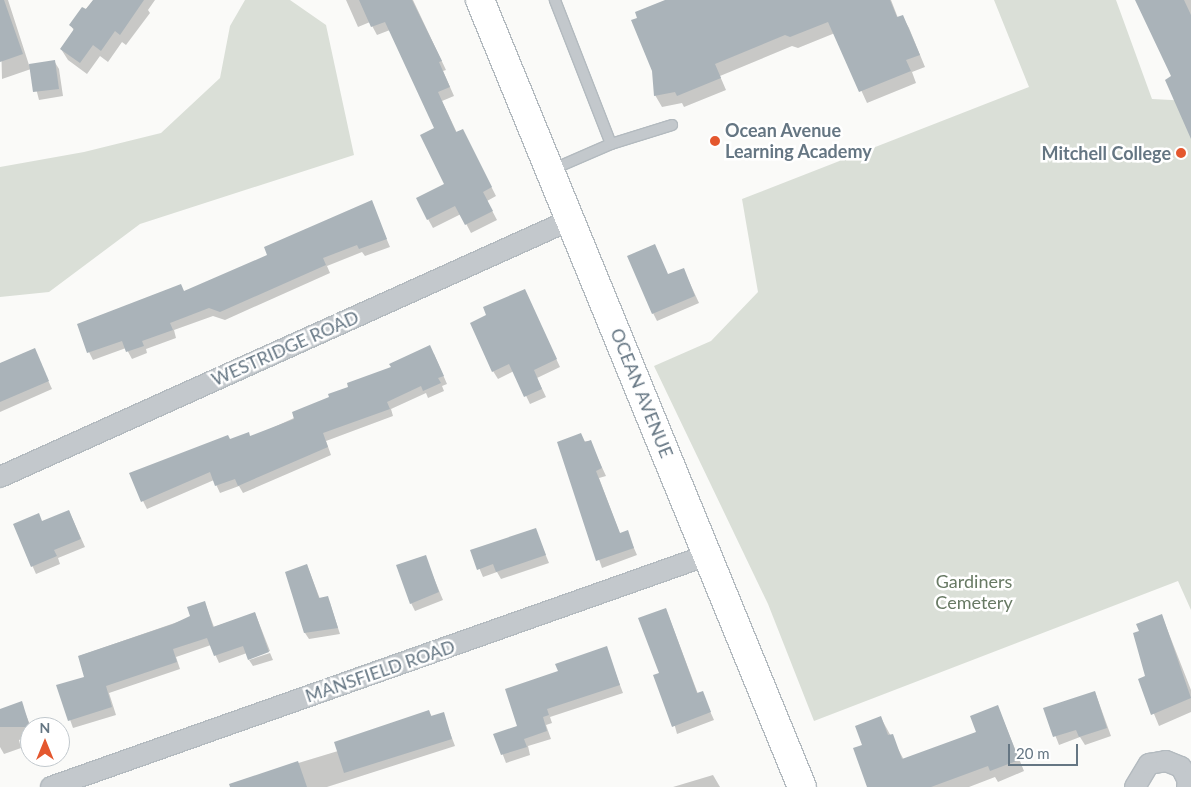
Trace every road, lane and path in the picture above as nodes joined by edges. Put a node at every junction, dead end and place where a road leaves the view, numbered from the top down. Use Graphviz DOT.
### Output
graph roads {
  1 [pos="480,0"];
  2 [pos="555,0"];
  3 [pos="672,124"];
  4 [pos="610,144"];
  5 [pos="550,171"];
  6 [pos="570,220"];
  7 [pos="0,477"];
  8 [pos="708,555"];
  9 [pos="50,787"];
  10 [pos="802,787"];
  11 [pos="1135,787"];
  12 [pos="1187,787"];
  1 -- 5 [label="main road, OCEAN AVENUE"];
  2 -- 4 [label="lane"];
  3 -- 4 [label="lane"];
  4 -- 5 [label="lane"];
  5 -- 6 [label="main road, OCEAN AVENUE"];
  6 -- 7 [label="street, WESTRIDGE ROAD"];
  6 -- 8 [label="main road, OCEAN AVENUE"];
  8 -- 9 [label="street, MANSFIELD ROAD"];
  8 -- 10 [label="main road, OCEAN AVENUE"];
  11 -- 12 [label="street"];
}
